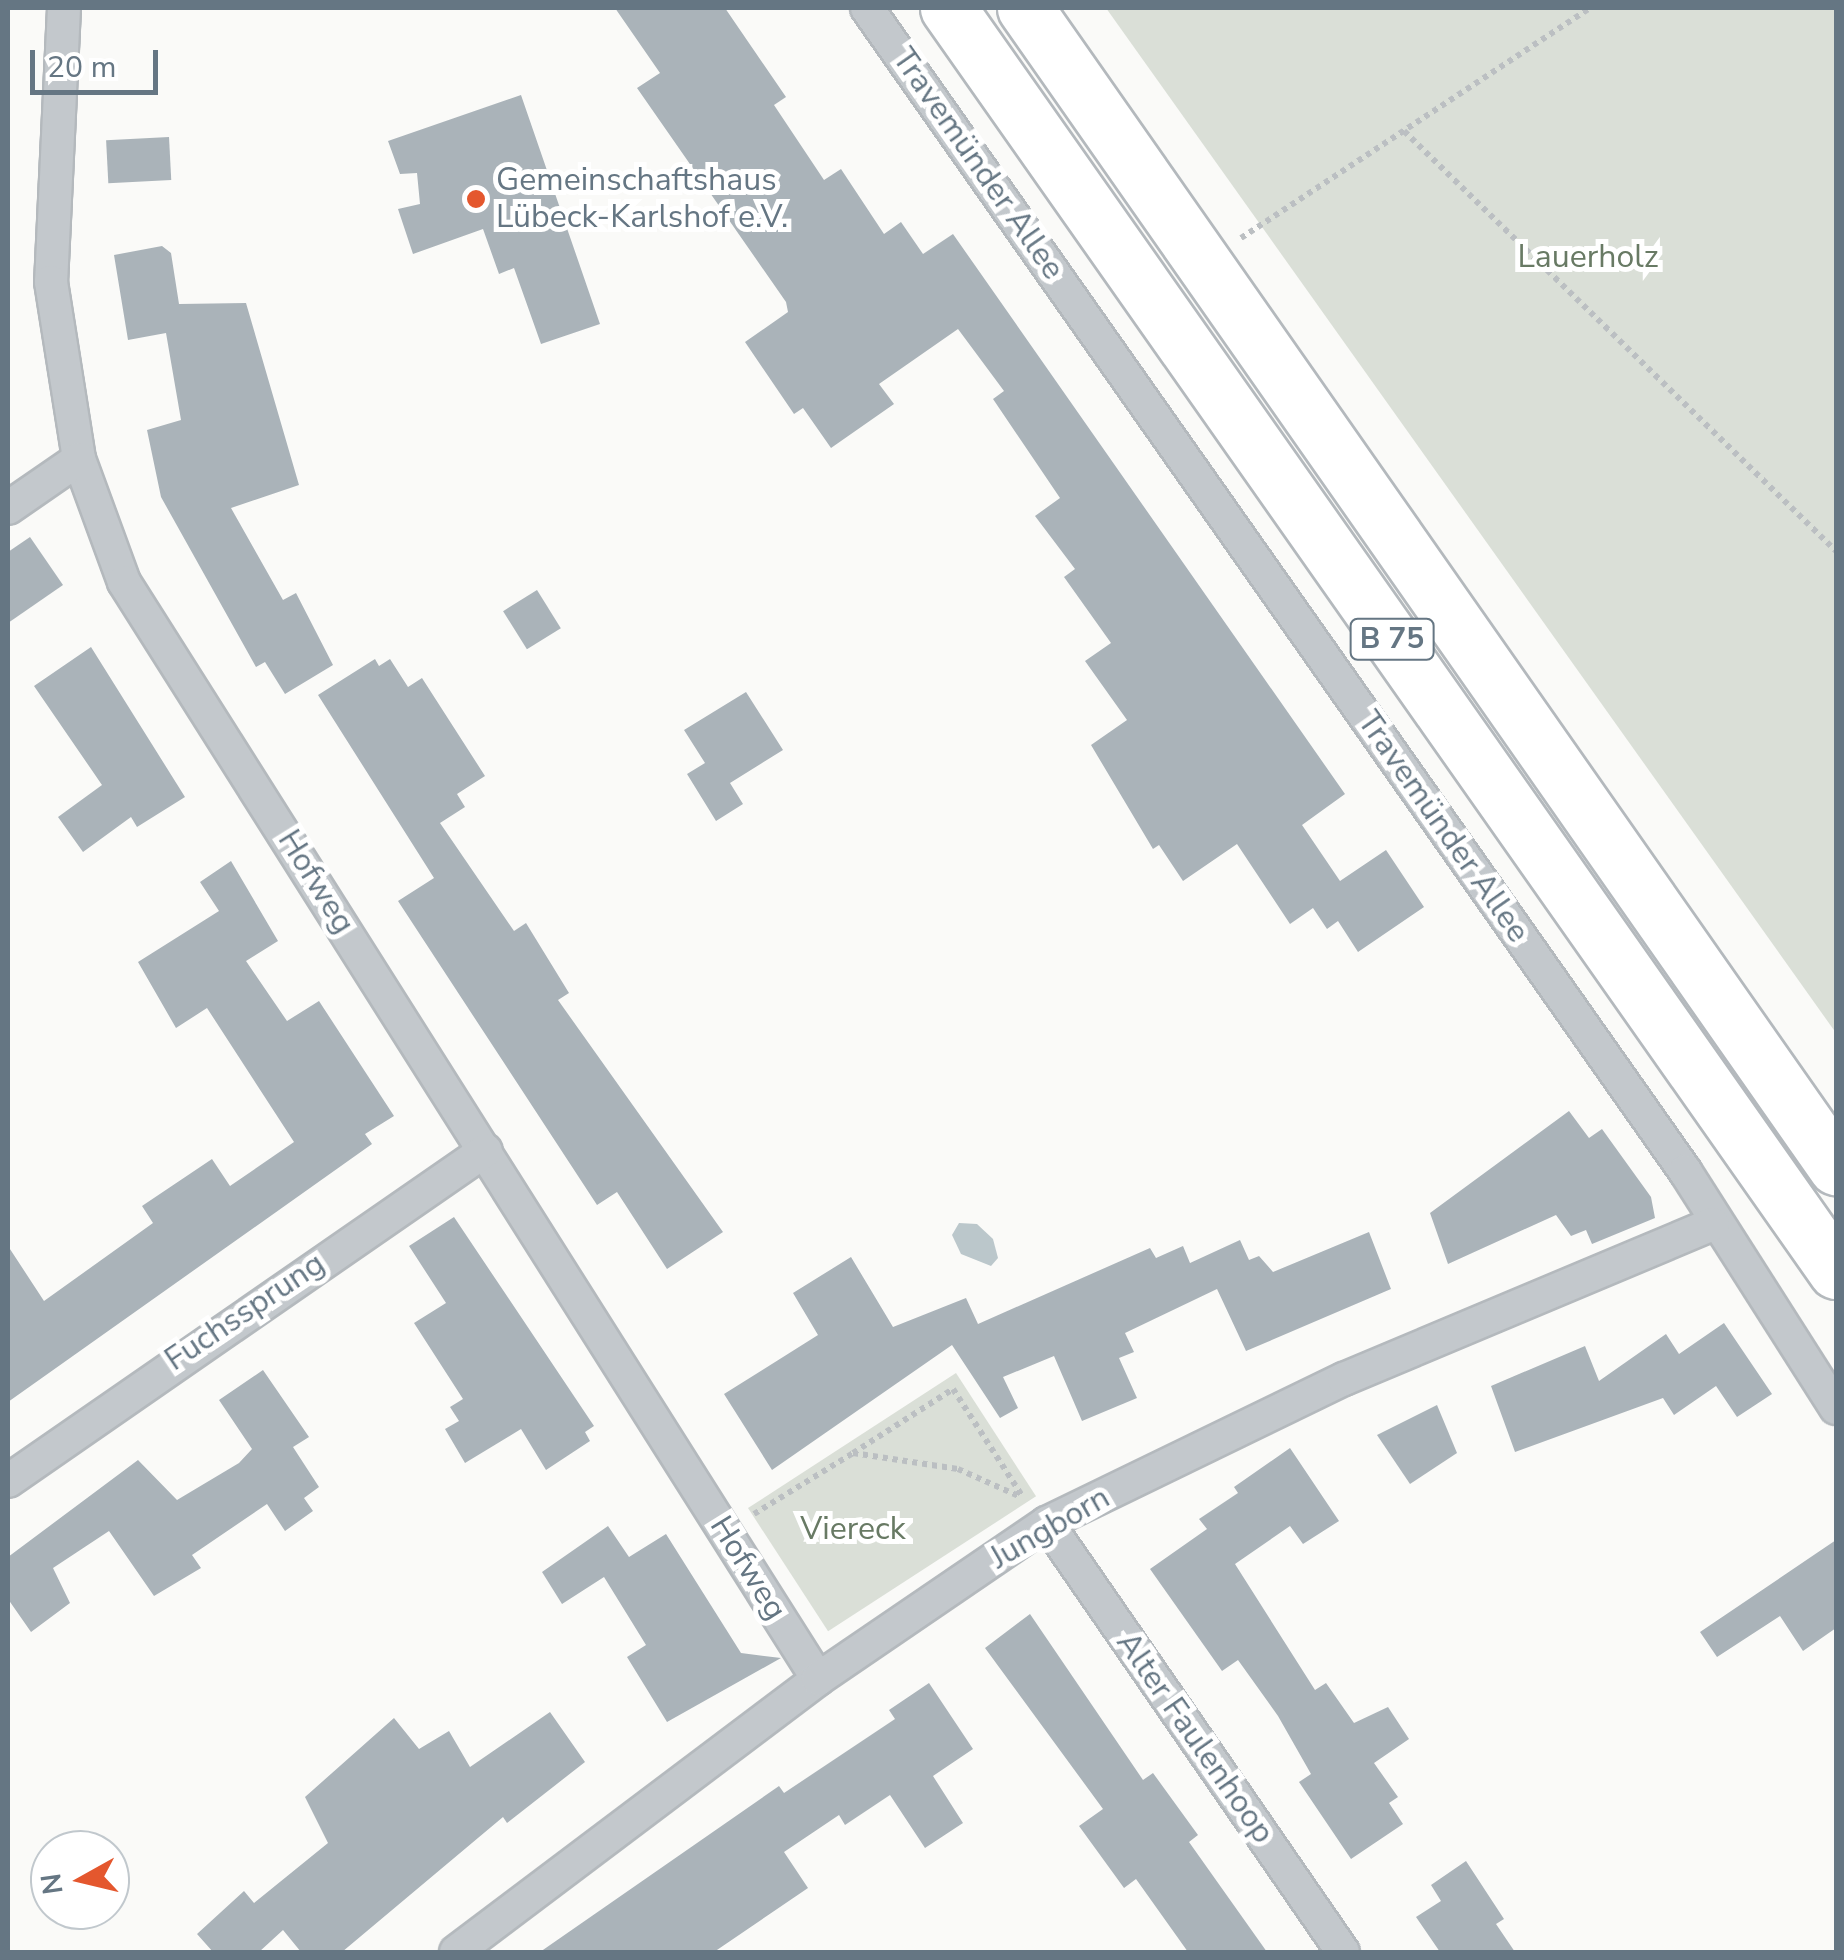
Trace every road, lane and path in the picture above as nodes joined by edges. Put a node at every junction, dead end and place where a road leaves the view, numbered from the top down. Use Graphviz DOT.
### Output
graph roads {
  1 [pos="64,8"];
  2 [pos="867,8"];
  3 [pos="948,8"];
  4 [pos="1025,8"];
  5 [pos="1590,8"];
  6 [pos="1404,130"];
  7 [pos="1203,263"];
  8 [pos="78,460"];
  9 [pos="8,508"];
  10 [pos="1836,551"];
  11 [pos="486,1150"];
  12 [pos="1836,1167"];
  13 [pos="1714,1224"];
  14 [pos="1836,1272"];
  15 [pos="1836,1408"];
  16 [pos="853,1452"];
  17 [pos="8,1480"];
  18 [pos="753,1515"];
  19 [pos="1047,1522"];
  20 [pos="818,1679"];
  21 [pos="456,1952"];
  22 [pos="1343,1952"];
  1 -- 8 [label="street, Hofweg"];
  2 -- 13 [label="street, Travemünder Allee"];
  3 -- 14 [label="highway, Travemünder Allee / B 75"];
  4 -- 7 [label="highway, B 75"];
  5 -- 6 [label="path"];
  6 -- 7 [label="path"];
  6 -- 10 [label="path"];
  7 -- 12 [label="highway, B 75"];
  8 -- 9 [label="street"];
  8 -- 11 [label="street, Hofweg"];
  11 -- 17 [label="street, Fuchssprung"];
  11 -- 20 [label="street, Hofweg"];
  13 -- 15 [label="street, Travemünder Allee"];
  13 -- 19 [label="street, Jungborn"];
  16 -- 16 [label="path"];
  16 -- 18 [label="path"];
  19 -- 20 [label="street, Jungborn"];
  19 -- 22 [label="street, Alter Faulenhoop"];
  20 -- 21 [label="street, Jungborn"];
}
